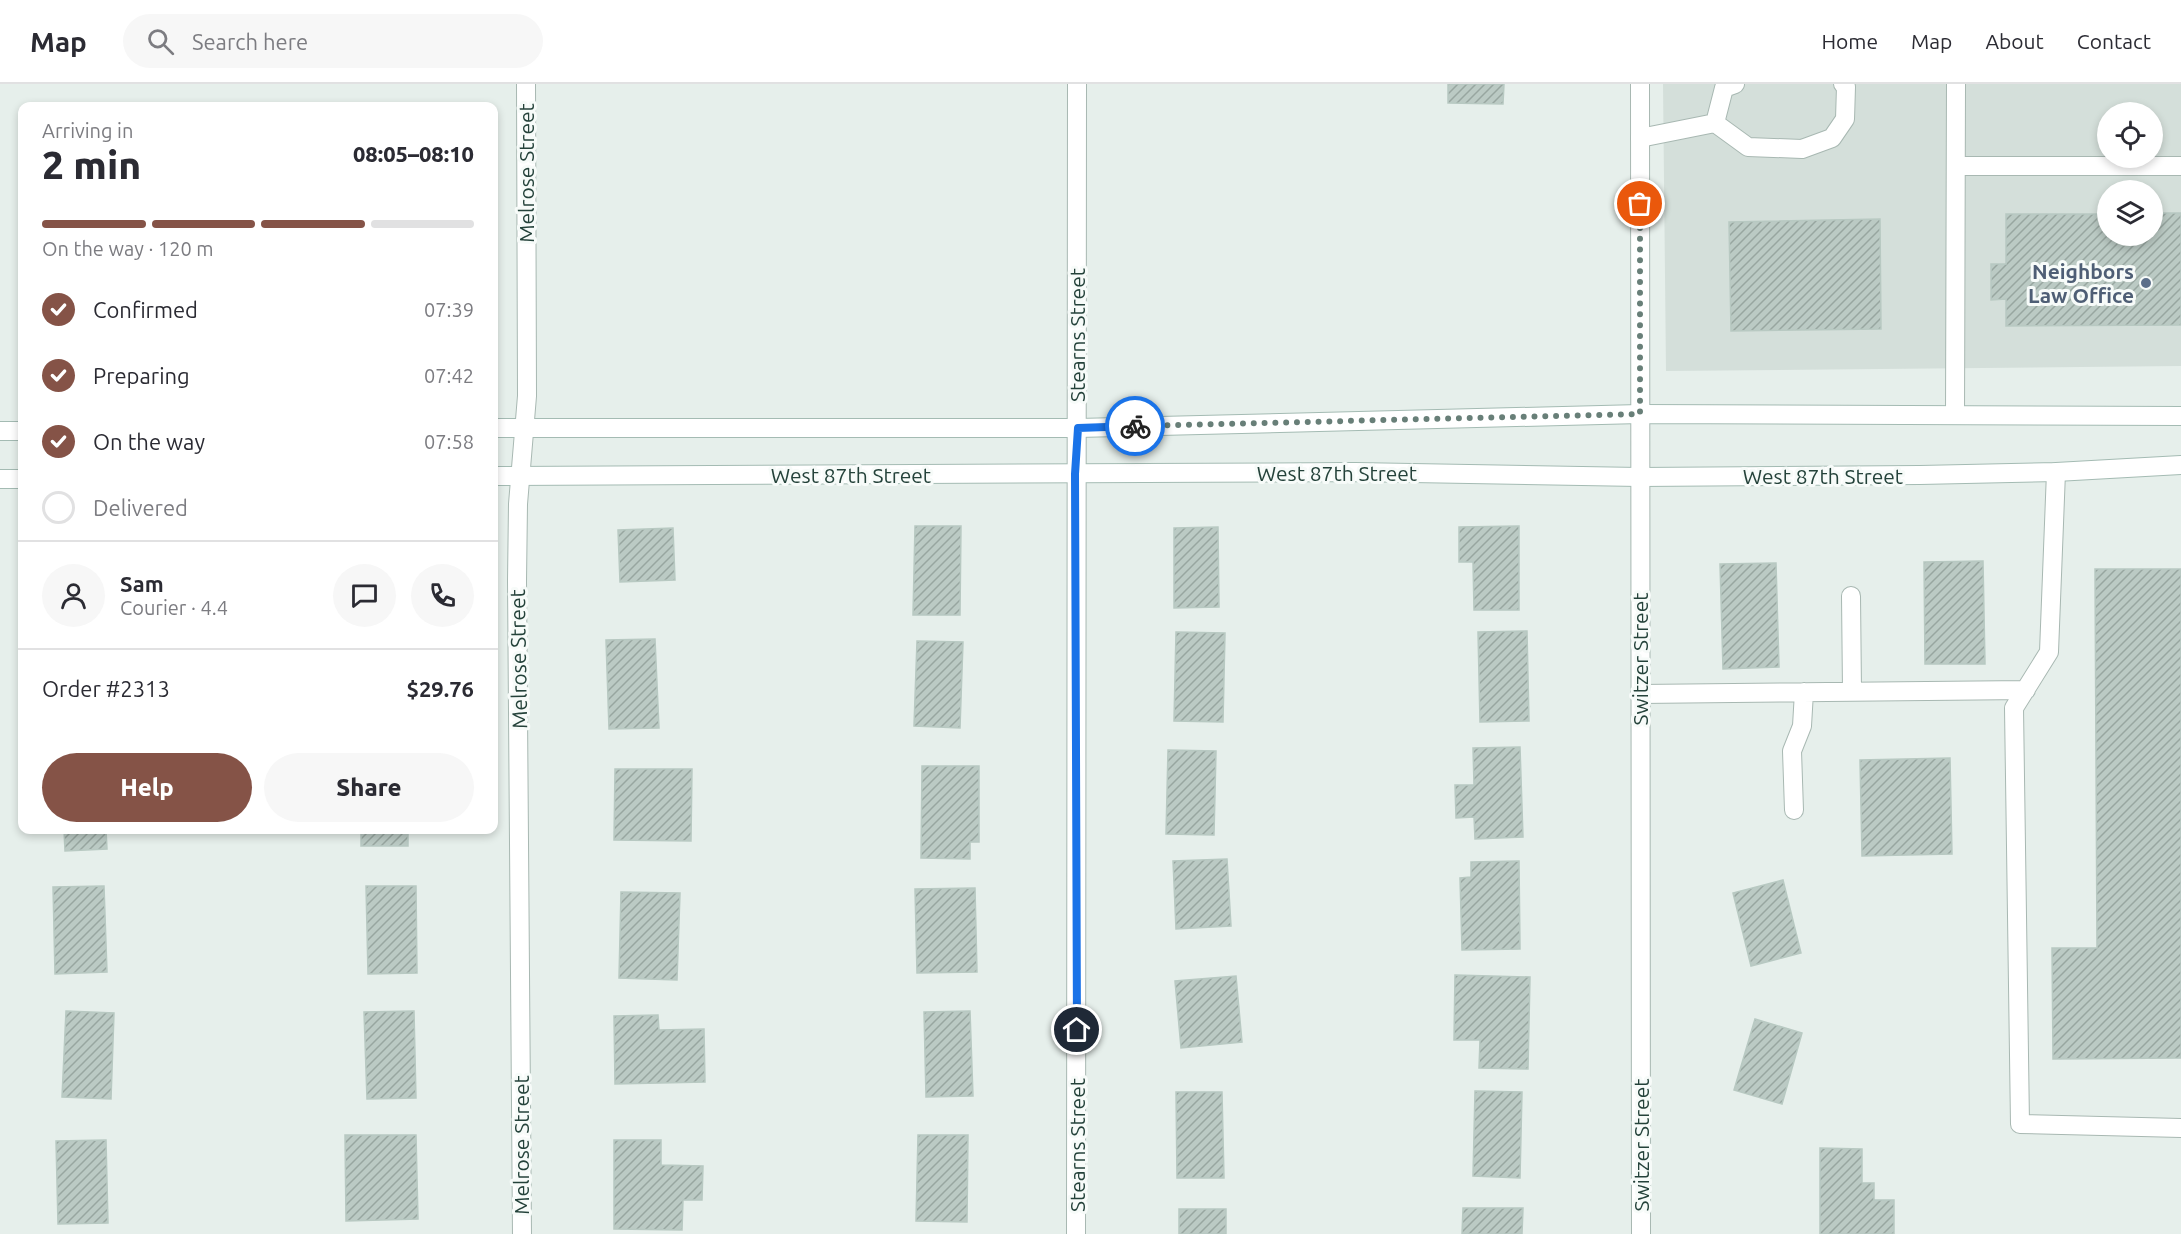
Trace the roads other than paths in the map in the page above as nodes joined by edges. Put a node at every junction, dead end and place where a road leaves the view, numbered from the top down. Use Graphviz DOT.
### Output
graph roads {
  1 [pos="526,84"];
  2 [pos="1077,84"];
  3 [pos="1640,84"];
  4 [pos="1735,84"];
  5 [pos="1843,84"];
  6 [pos="1956,84"];
  7 [pos="1715,123"];
  8 [pos="1640,138"];
  9 [pos="1956,166"];
  10 [pos="2181,166"];
  11 [pos="1640,414"];
  12 [pos="1955,415"];
  13 [pos="2181,416"];
  14 [pos="498,428"];
  15 [pos="524,428"];
  16 [pos="1078,428"];
  17 [pos="0,431"];
  18 [pos="18,431"];
  19 [pos="2181,465"];
  20 [pos="2056,472"];
  21 [pos="1075,474"];
  22 [pos="498,476"];
  23 [pos="520,476"];
  24 [pos="1639,477"];
  25 [pos="0,479"];
  26 [pos="18,479"];
  27 [pos="1851,596"];
  28 [pos="2026,690"];
  29 [pos="1852,691"];
  30 [pos="1804,692"];
  31 [pos="1640,694"];
  32 [pos="1794,810"];
  33 [pos="2181,1128"];
  34 [pos="522,1234"];
  35 [pos="1076,1234"];
  36 [pos="1641,1234"];
  1 -- 15 [label="street, Melrose Street"];
  2 -- 16 [label="street, Stearns Street"];
  3 -- 8 [label="street, Switzer Street"];
  4 -- 7 [label="street"];
  5 -- 7 [label="street"];
  6 -- 9 [label="street"];
  7 -- 8 [label="street"];
  8 -- 11 [label="street, Switzer Street"];
  9 -- 10 [label="street"];
  9 -- 12 [label="street"];
  11 -- 12 [label="street"];
  11 -- 16 [label="street"];
  11 -- 24 [label="street, Switzer Street"];
  12 -- 13 [label="street"];
  14 -- 15 [label="street"];
  15 -- 16 [label="street"];
  15 -- 23 [label="street, Melrose Street"];
  16 -- 21 [label="street, Stearns Street"];
  17 -- 18 [label="street"];
  19 -- 20 [label="street, West 87th Street"];
  20 -- 24 [label="street, West 87th Street"];
  20 -- 28 [label="street"];
  21 -- 23 [label="street, West 87th Street"];
  21 -- 24 [label="street, West 87th Street"];
  21 -- 35 [label="street, Stearns Street"];
  22 -- 23 [label="street, West 87th Street"];
  23 -- 34 [label="street, Melrose Street"];
  24 -- 31 [label="street, Switzer Street"];
  25 -- 26 [label="street"];
  27 -- 29 [label="street"];
  28 -- 29 [label="street"];
  28 -- 33 [label="street"];
  29 -- 30 [label="street"];
  30 -- 31 [label="street"];
  30 -- 32 [label="street"];
  31 -- 36 [label="street, Switzer Street"];
}
